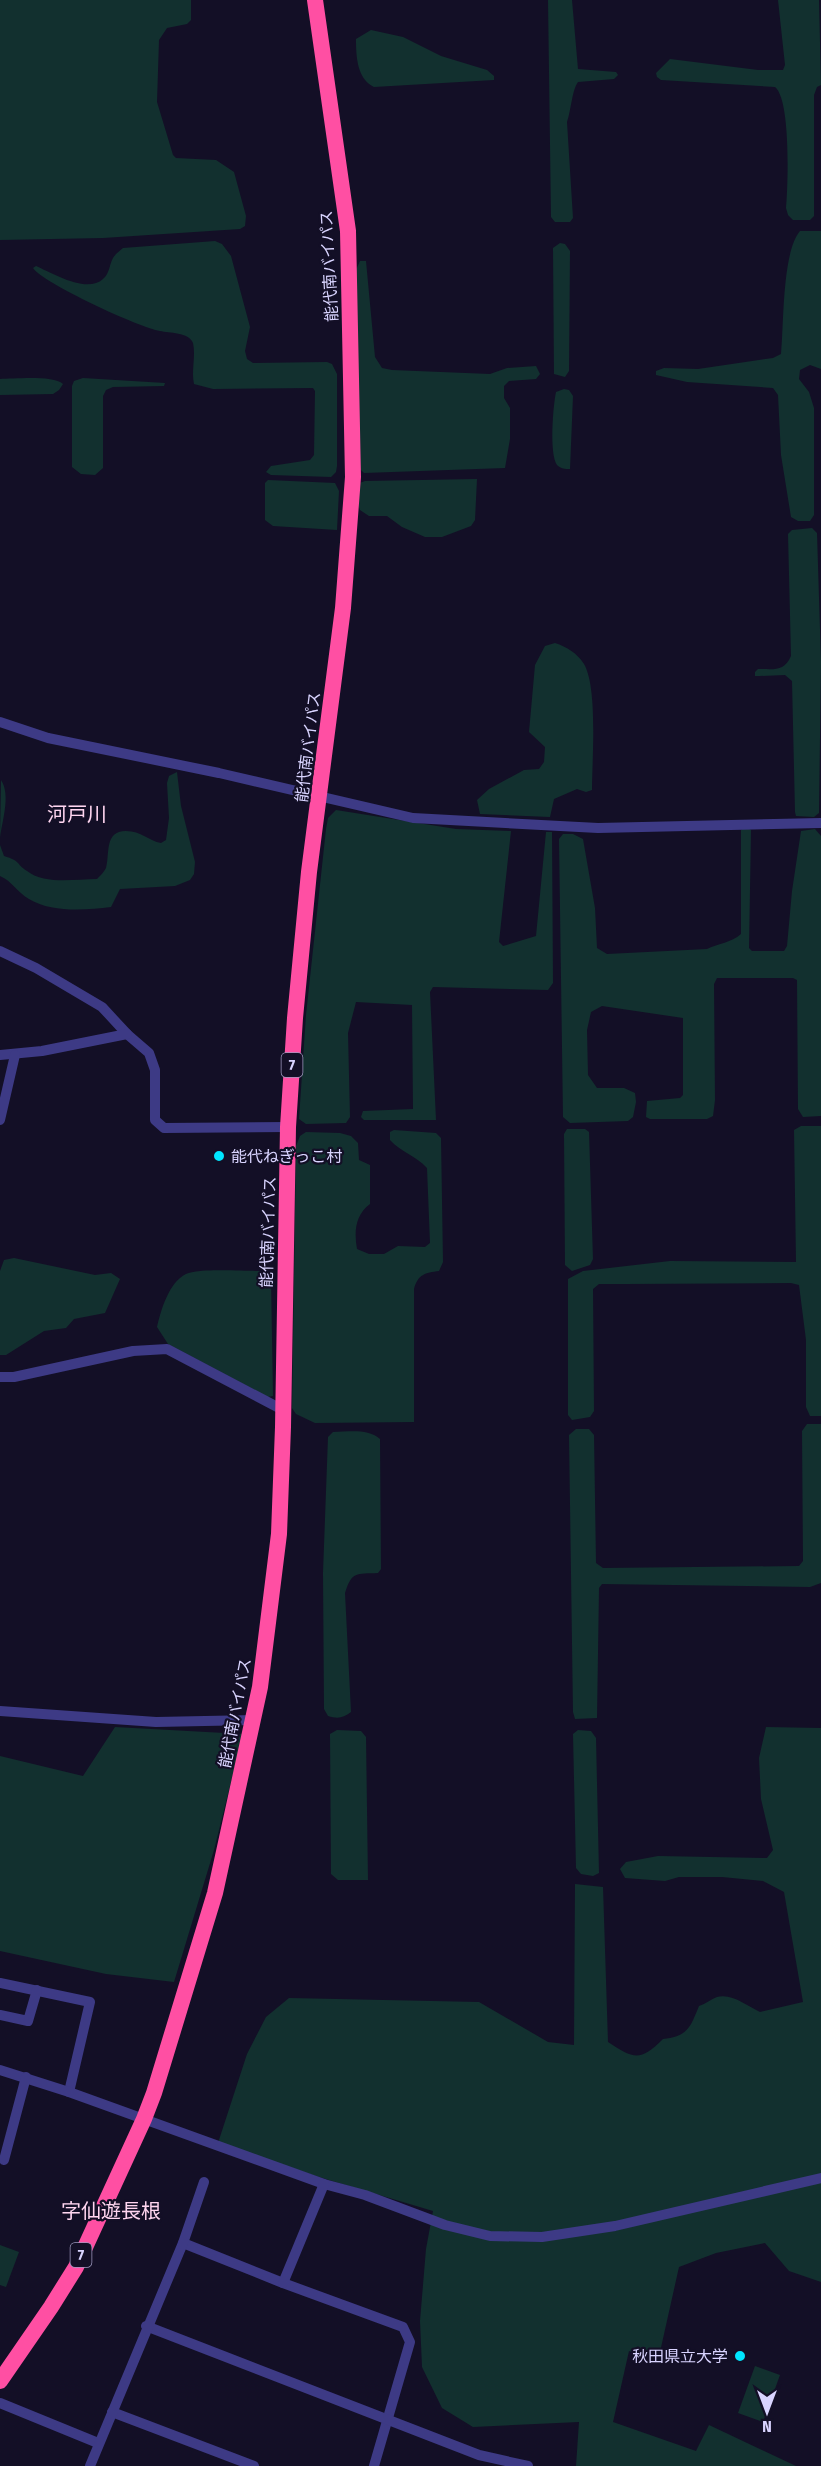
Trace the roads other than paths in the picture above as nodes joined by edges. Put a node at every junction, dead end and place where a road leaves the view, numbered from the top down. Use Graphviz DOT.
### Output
graph roads {
  1 [pos="315,0"];
  2 [pos="0,722"];
  3 [pos="320,798"];
  4 [pos="821,823"];
  5 [pos="0,951"];
  6 [pos="127,1034"];
  7 [pos="0,1055"];
  8 [pos="15,1055"];
  9 [pos="0,1120"];
  10 [pos="288,1127"];
  11 [pos="0,1377"];
  12 [pos="283,1410"];
  13 [pos="0,1711"];
  14 [pos="254,1720"];
  15 [pos="0,1983"];
  16 [pos="37,1990"];
  17 [pos="0,2015"];
  18 [pos="0,2070"];
  19 [pos="26,2077"];
  20 [pos="69,2092"];
  21 [pos="144,2119"];
  22 [pos="4,2160"];
  23 [pos="821,2178"];
  24 [pos="204,2182"];
  25 [pos="324,2184"];
  26 [pos="183,2242"];
  27 [pos="283,2283"];
  28 [pos="146,2326"];
  29 [pos="0,2381"];
  30 [pos="0,2403"];
  31 [pos="112,2412"];
  32 [pos="388,2420"];
  33 [pos="98,2443"];
  34 [pos="90,2466"];
  35 [pos="254,2466"];
  36 [pos="374,2466"];
  37 [pos="528,2466"];
  1 -- 3 [label="highway, 能代南バイパス / 7"];
  2 -- 3 [label="street"];
  3 -- 4 [label="street"];
  3 -- 10 [label="highway, 能代南バイパス / 7"];
  5 -- 6 [label="street"];
  6 -- 8 [label="street"];
  6 -- 10 [label="street"];
  7 -- 8 [label="street"];
  8 -- 9 [label="street"];
  10 -- 12 [label="highway, 能代南バイパス / 7"];
  11 -- 12 [label="street"];
  12 -- 14 [label="highway, 能代南バイパス / 7"];
  13 -- 14 [label="street"];
  14 -- 21 [label="highway, 能代南バイパス / 7"];
  15 -- 16 [label="street"];
  16 -- 17 [label="street"];
  16 -- 20 [label="street"];
  18 -- 19 [label="street"];
  19 -- 20 [label="street"];
  19 -- 22 [label="street"];
  20 -- 21 [label="street"];
  21 -- 25 [label="street"];
  21 -- 29 [label="highway, 能代南バイパス / 7"];
  23 -- 25 [label="street"];
  24 -- 26 [label="street"];
  25 -- 27 [label="street"];
  26 -- 27 [label="street"];
  26 -- 28 [label="street"];
  27 -- 32 [label="street"];
  28 -- 31 [label="street"];
  28 -- 32 [label="street"];
  30 -- 33 [label="street"];
  31 -- 33 [label="street"];
  31 -- 35 [label="street"];
  32 -- 36 [label="street"];
  32 -- 37 [label="street"];
  33 -- 34 [label="street"];
}
